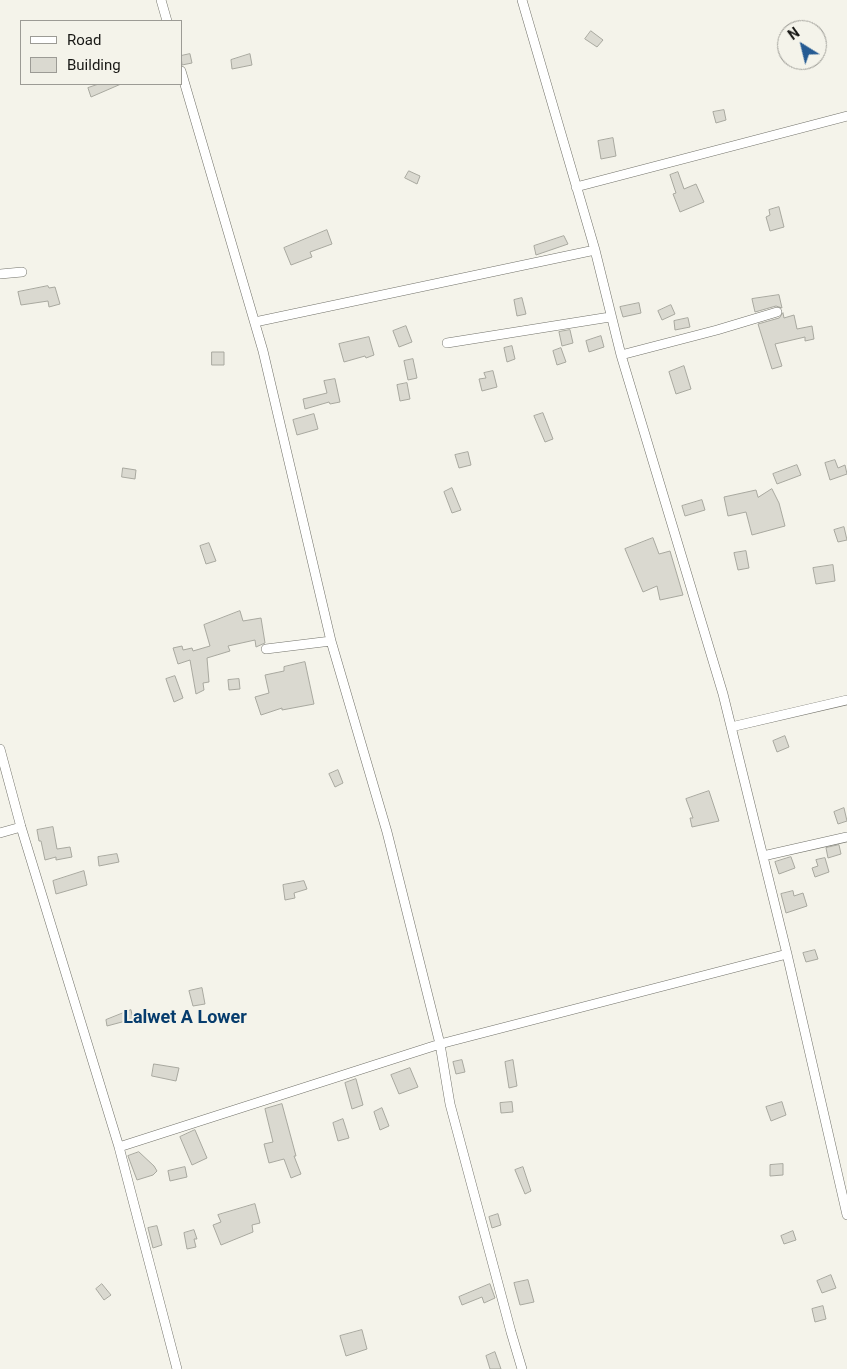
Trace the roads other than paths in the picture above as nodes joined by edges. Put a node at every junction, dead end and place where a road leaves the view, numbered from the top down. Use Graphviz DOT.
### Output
graph roads {
  1 [pos="160,0"];
  2 [pos="522,0"];
  3 [pos="167,20"];
  4 [pos="182,74"];
  5 [pos="847,116"];
  6 [pos="576,187"];
  7 [pos="594,250"];
  8 [pos="22,272"];
  9 [pos="0,274"];
  10 [pos="776,312"];
  11 [pos="610,317"];
  12 [pos="254,322"];
  13 [pos="447,343"];
  14 [pos="621,355"];
  15 [pos="331,641"];
  16 [pos="266,649"];
  17 [pos="847,700"];
  18 [pos="732,727"];
  19 [pos="0,749"];
  20 [pos="21,827"];
  21 [pos="0,833"];
  22 [pos="847,837"];
  23 [pos="763,856"];
  24 [pos="787,954"];
  25 [pos="440,1044"];
  26 [pos="119,1147"];
  27 [pos="847,1215"];
  28 [pos="177,1369"];
  29 [pos="522,1369"];
  1 -- 3 [label="street"];
  2 -- 6 [label="street"];
  4 -- 12 [label="street"];
  5 -- 6 [label="street"];
  6 -- 7 [label="street"];
  7 -- 11 [label="street"];
  7 -- 12 [label="street"];
  8 -- 9 [label="street"];
  10 -- 14 [label="street"];
  11 -- 13 [label="street"];
  11 -- 14 [label="street"];
  12 -- 15 [label="street"];
  14 -- 18 [label="street"];
  15 -- 16 [label="street"];
  15 -- 25 [label="street"];
  17 -- 18 [label="street"];
  18 -- 23 [label="street"];
  19 -- 20 [label="street"];
  20 -- 21 [label="street"];
  20 -- 26 [label="street"];
  22 -- 23 [label="street"];
  23 -- 24 [label="street"];
  24 -- 25 [label="street"];
  24 -- 27 [label="street"];
  25 -- 26 [label="street"];
  25 -- 29 [label="street"];
  26 -- 28 [label="street"];
}
